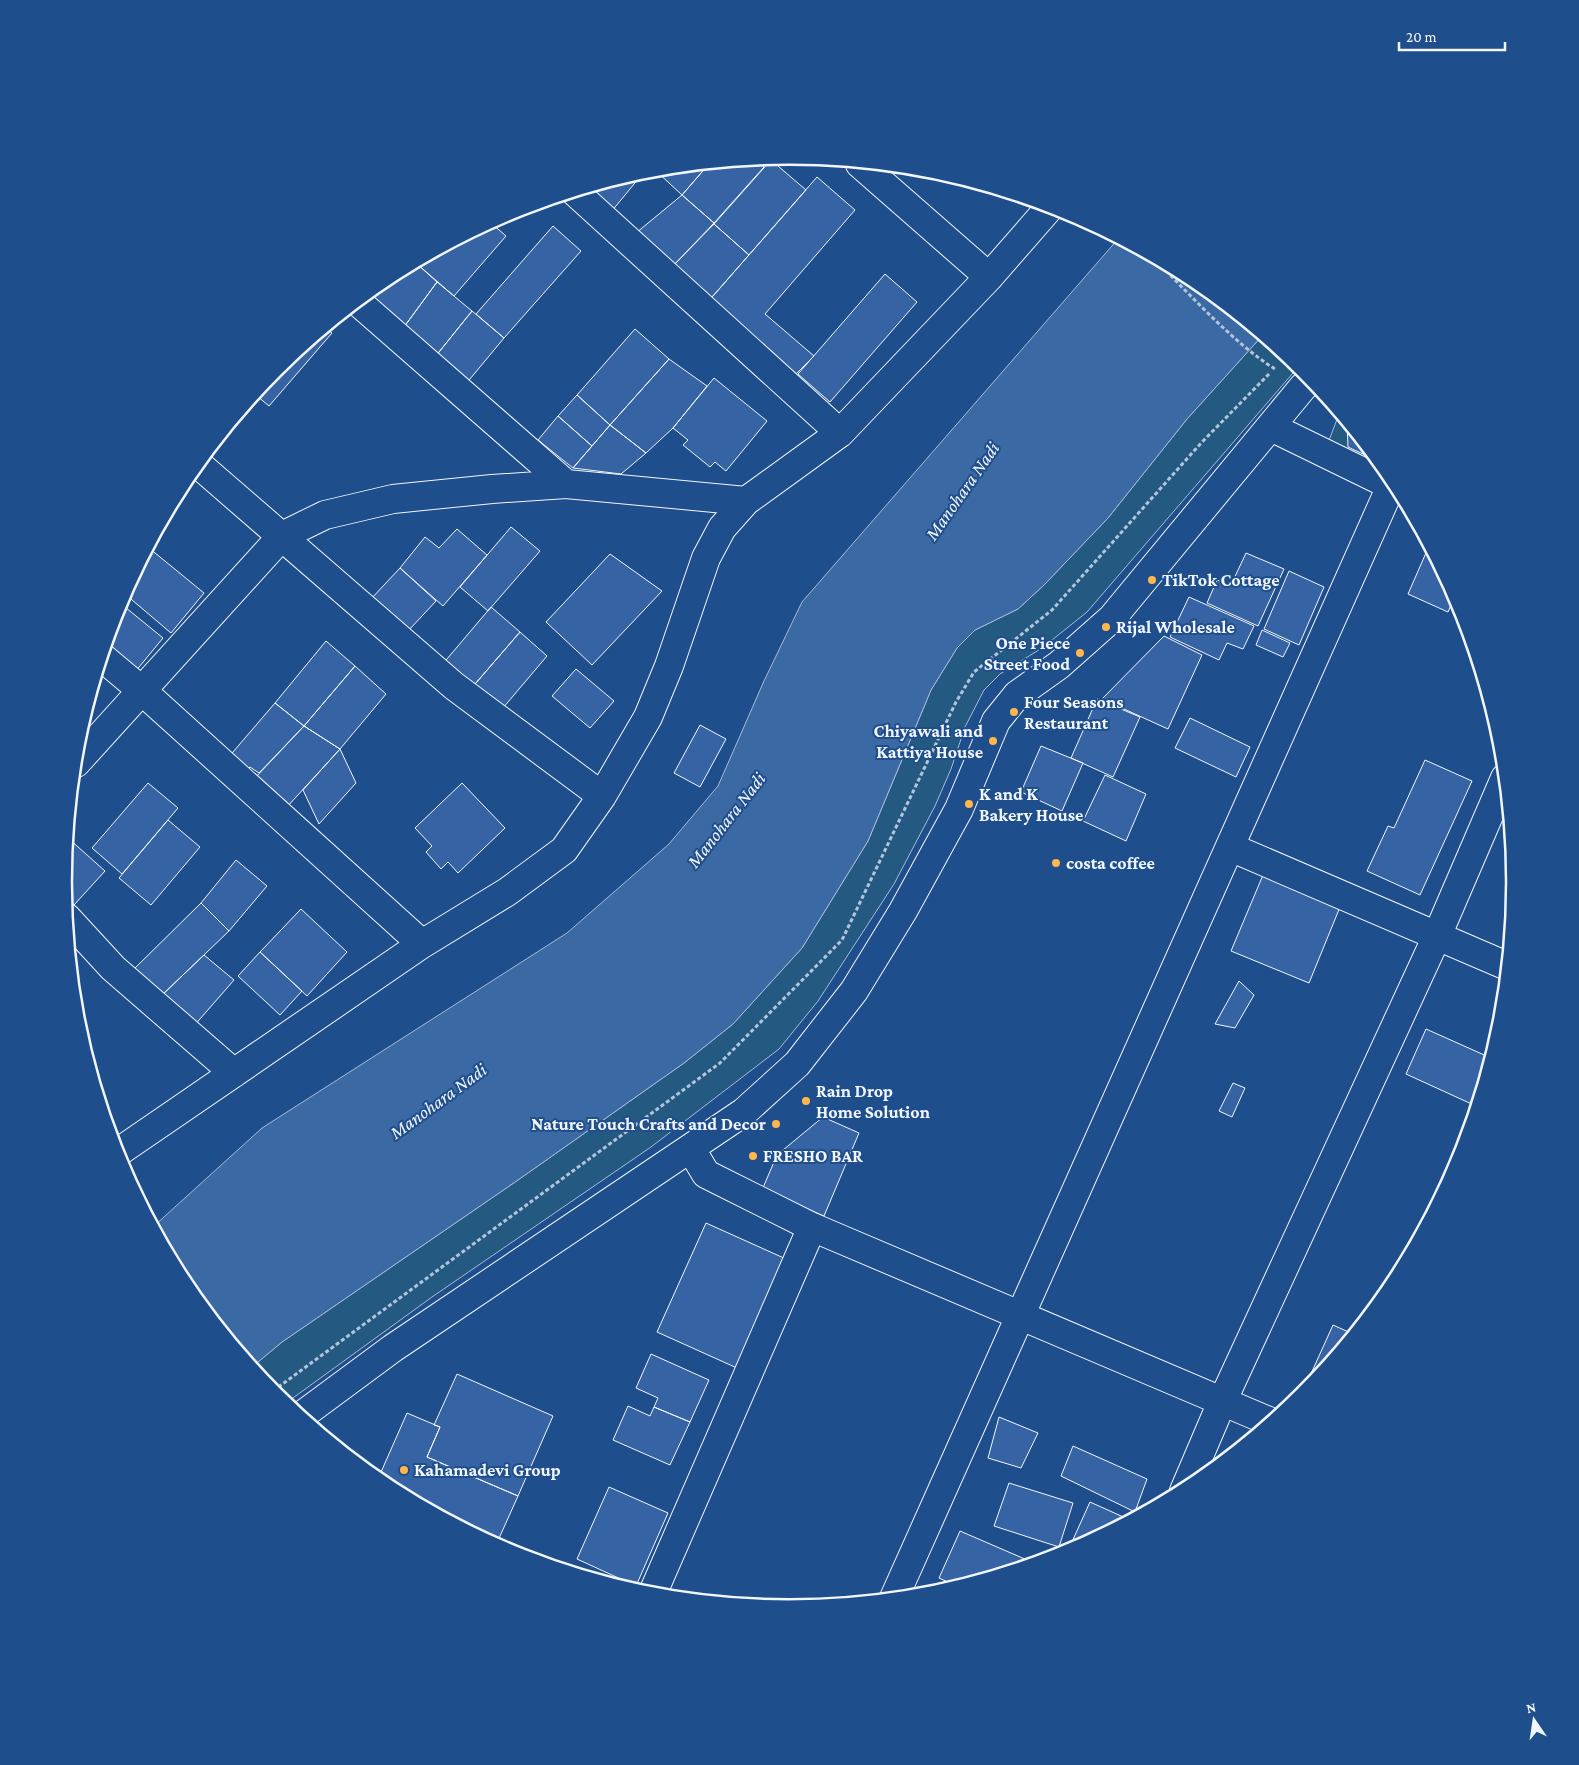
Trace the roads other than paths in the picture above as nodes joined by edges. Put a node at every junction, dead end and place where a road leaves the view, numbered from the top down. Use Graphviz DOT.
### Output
graph roads {
  1 [pos="867,170"];
  2 [pos="581,197"];
  3 [pos="1045,213"];
  4 [pos="989,277"];
  5 [pos="363,307"];
  6 [pos="1305,385"];
  7 [pos="1271,428"];
  8 [pos="840,433"];
  9 [pos="204,469"];
  10 [pos="1385,482"];
  11 [pos="566,484"];
  12 [pos="1392,494"];
  13 [pos="746,501"];
  14 [pos="282,536"];
  15 [pos="108,662"];
  16 [pos="140,689"];
  17 [pos="85,752"];
  18 [pos="1500,789"];
  19 [pos="602,796"];
  20 [pos="1230,847"];
  21 [pos="74,925"];
  22 [pos="1437,936"];
  23 [pos="422,944"];
  24 [pos="1501,964"];
  25 [pos="234,1073"];
  26 [pos="124,1148"];
  27 [pos="691,1149"];
  28 [pos="812,1227"];
  29 [pos="1022,1317"];
  30 [pos="1222,1402"];
  31 [pos="307,1412"];
  32 [pos="1265,1419"];
  33 [pos="1190,1478"];
  34 [pos="656,1587"];
  35 [pos="897,1591"];
  1 -- 4 [label="street"];
  2 -- 8 [label="street"];
  3 -- 4 [label="street"];
  4 -- 8 [label="street"];
  5 -- 11 [label="street"];
  6 -- 7 [label="street"];
  7 -- 10 [label="street"];
  7 -- 27 [label="street"];
  8 -- 13 [label="street"];
  9 -- 14 [label="street"];
  11 -- 13 [label="street"];
  11 -- 14 [label="street"];
  12 -- 20 [label="street"];
  13 -- 19 [label="street"];
  14 -- 16 [label="street"];
  14 -- 19 [label="street"];
  15 -- 16 [label="street"];
  16 -- 17 [label="street"];
  16 -- 23 [label="street"];
  18 -- 22 [label="street"];
  19 -- 23 [label="street"];
  20 -- 22 [label="street"];
  20 -- 29 [label="street"];
  21 -- 25 [label="street"];
  22 -- 24 [label="street"];
  22 -- 30 [label="street"];
  23 -- 25 [label="street"];
  25 -- 26 [label="street"];
  27 -- 28 [label="street"];
  27 -- 31 [label="street"];
  28 -- 29 [label="street"];
  28 -- 34 [label="street"];
  29 -- 30 [label="street"];
  29 -- 35 [label="street"];
  30 -- 32 [label="street"];
  30 -- 33 [label="street"];
}
